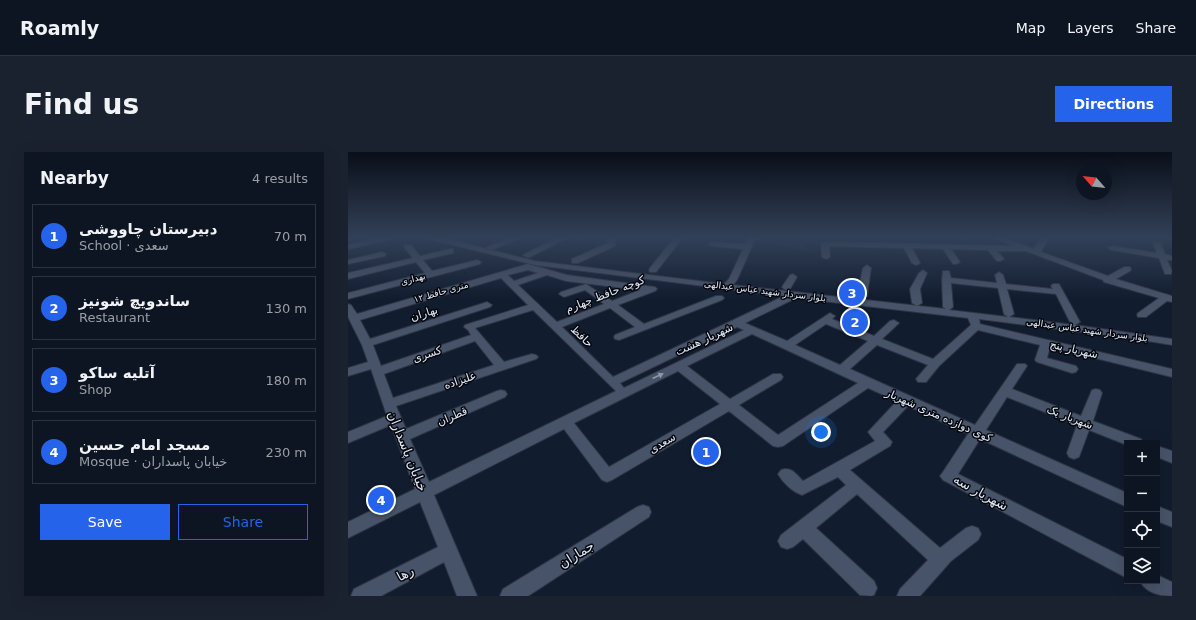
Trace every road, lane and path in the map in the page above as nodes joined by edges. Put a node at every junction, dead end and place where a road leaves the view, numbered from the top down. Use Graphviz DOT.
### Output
graph roads {
  1 [pos="366,258"];
  2 [pos="418,258"];
  3 [pos="514,258"];
  4 [pos="546,258"];
  5 [pos="584,258"];
  6 [pos="665,258"];
  7 [pos="743,258"];
  8 [pos="913,258"];
  9 [pos="953,258"];
  10 [pos="1048,258"];
  11 [pos="1163,258"];
  12 [pos="348,262"];
  13 [pos="477,262"];
  14 [pos="575,262"];
  15 [pos="956,262"];
  16 [pos="916,263"];
  17 [pos="867,268"];
  18 [pos="1127,269"];
  19 [pos="1168,272"];
  20 [pos="546,273"];
  21 [pos="924,273"];
  22 [pos="502,274"];
  23 [pos="654,274"];
  24 [pos="431,275"];
  25 [pos="999,275"];
  26 [pos="348,276"];
  27 [pos="793,277"];
  28 [pos="1107,280"];
  29 [pos="730,283"];
  30 [pos="512,284"];
  31 [pos="1002,285"];
  32 [pos="787,287"];
  33 [pos="652,289"];
  34 [pos="564,294"];
  35 [pos="795,295"];
  36 [pos="348,296"];
  37 [pos="862,296"];
  38 [pos="719,298"];
  39 [pos="1169,298"];
  40 [pos="917,303"];
  41 [pos="487,305"];
  42 [pos="612,305"];
  43 [pos="534,306"];
  44 [pos="948,307"];
  45 [pos="460,314"];
  46 [pos="1009,314"];
  47 [pos="1142,315"];
  48 [pos="351,316"];
  49 [pos="974,321"];
  50 [pos="1075,322"];
  51 [pos="737,323"];
  52 [pos="894,323"];
  53 [pos="555,326"];
  54 [pos="469,327"];
  55 [pos="642,327"];
  56 [pos="752,330"];
  57 [pos="1172,335"];
  58 [pos="477,337"];
  59 [pos="619,338"];
  60 [pos="875,340"];
  61 [pos="1172,342"];
  62 [pos="367,343"];
  63 [pos="1046,343"];
  64 [pos="787,346"];
  65 [pos="532,357"];
  66 [pos="935,364"];
  67 [pos="501,366"];
  68 [pos="679,366"];
  69 [pos="1021,366"];
  70 [pos="376,368"];
  71 [pos="1072,368"];
  72 [pos="841,371"];
  73 [pos="348,372"];
  74 [pos="1172,373"];
  75 [pos="777,376"];
  76 [pos="922,379"];
  77 [pos="612,382"];
  78 [pos="867,383"];
  79 [pos="1004,391"];
  80 [pos="623,393"];
  81 [pos="1096,393"];
  82 [pos="501,394"];
  83 [pos="906,400"];
  84 [pos="388,404"];
  85 [pos="728,404"];
  86 [pos="395,418"];
  87 [pos="566,422"];
  88 [pos="1085,423"];
  89 [pos="977,432"];
  90 [pos="402,437"];
  91 [pos="348,438"];
  92 [pos="1128,440"];
  93 [pos="1160,452"];
  94 [pos="1074,453"];
  95 [pos="1172,457"];
  96 [pos="839,469"];
  97 [pos="786,474"];
  98 [pos="856,485"];
  99 [pos="425,493"];
  100 [pos="1124,499"];
  101 [pos="643,512"];
  102 [pos="1160,515"];
  103 [pos="1172,520"];
  104 [pos="803,527"];
  105 [pos="348,530"];
  106 [pos="972,534"];
  107 [pos="787,540"];
  108 [pos="449,550"];
  109 [pos="940,560"];
  110 [pos="1124,567"];
  111 [pos="867,588"];
  112 [pos="362,596"];
  113 [pos="467,596"];
  114 [pos="510,596"];
  115 [pos="907,596"];
  1 -- 12 [label="street"];
  2 -- 24 [label="street"];
  2 -- 26 [label="street"];
  3 -- 23 [label="street, بلوار سردار شهید عباس عبدالهی"];
  4 -- 14 [label="street, بلوار سردار شهید عباس عبدالهی"];
  5 -- 14 [label="street"];
  6 -- 23 [label="street"];
  7 -- 29 [label="street"];
  8 -- 16 [label="street"];
  9 -- 15 [label="street"];
  10 -- 28 [label="street"];
  11 -- 19 [label="street"];
  13 -- 24 [label="street, بهداری"];
  14 -- 23 [label="street, بلوار سردار شهید عباس عبدالهی"];
  17 -- 37 [label="street"];
  18 -- 28 [label="street"];
  20 -- 22 [label="street, ۱۲ متری حافظ"];
  20 -- 30 [label="street"];
  20 -- 33 [label="street"];
  21 -- 40 [label="street"];
  22 -- 30 [label="street, حافظ"];
  22 -- 48 [label="street, ۱۲ متری حافظ"];
  23 -- 29 [label="street, بلوار سردار شهید عباس عبدالهی"];
  23 -- 33 [label="street, کوچه حافظ چهارم"];
  24 -- 36 [label="street, بهداری"];
  25 -- 31 [label="street"];
  27 -- 32 [label="street"];
  28 -- 39 [label="street"];
  29 -- 32 [label="street, بلوار سردار شهید عباس عبدالهی"];
  29 -- 35 [label="street, بلوار سردار شهید عباس عبدالهی"];
  30 -- 43 [label="street, حافظ"];
  31 -- 44 [label="street"];
  31 -- 46 [label="street"];
  31 -- 50 [label="street"];
  32 -- 37 [label="street, بلوار سردار شهید عباس عبدالهی"];
  33 -- 42 [label="street, کوچه حافظ چهارم"];
  34 -- 42 [label="street"];
  35 -- 49 [label="street, بلوار سردار شهید عباس عبدالهی"];
  35 -- 51 [label="street, شهریار هشت"];
  37 -- 40 [label="street, بلوار سردار شهید عباس عبدالهی"];
  38 -- 55 [label="street"];
  39 -- 47 [label="street"];
  40 -- 44 [label="street, بلوار سردار شهید عباس عبدالهی"];
  41 -- 45 [label="street, بهاران"];
  42 -- 53 [label="street, کوچه حافظ چهارم"];
  42 -- 55 [label="street"];
  43 -- 53 [label="street, حافظ"];
  43 -- 54 [label="street"];
  44 -- 46 [label="street, بلوار سردار شهید عباس عبدالهی"];
  45 -- 54 [label="street"];
  45 -- 62 [label="street, بهاران"];
  46 -- 50 [label="street, بلوار سردار شهید عباس عبدالهی"];
  48 -- 62 [label="street, خیابان پاسداران"];
  49 -- 61 [label="street, بلوار سردار شهید عباس عبدالهی"];
  49 -- 63 [label="street, شهریار پنج"];
  49 -- 66 [label="street"];
  50 -- 57 [label="street, بلوار سردار شهید عباس عبدالهی"];
  51 -- 56 [label="street, کوی دوازده متری شهریار"];
  51 -- 77 [label="street, شهریار هشت"];
  52 -- 60 [label="street"];
  53 -- 77 [label="street, حافظ"];
  54 -- 58 [label="street"];
  55 -- 59 [label="street"];
  56 -- 64 [label="street, کوی دوازده متری شهریار"];
  56 -- 68 [label="street"];
  58 -- 67 [label="street"];
  58 -- 70 [label="street, کسری"];
  60 -- 64 [label="street"];
  60 -- 66 [label="street"];
  60 -- 72 [label="street"];
  62 -- 70 [label="street, خیابان پاسداران"];
  63 -- 71 [label="street"];
  63 -- 74 [label="street, شهریار پنج"];
  64 -- 72 [label="street, کوی دوازده متری شهریار"];
  65 -- 67 [label="street, علیزاده"];
  66 -- 76 [label="street"];
  67 -- 84 [label="street, علیزاده"];
  80 -- 68 [label="street, one-way"];
  68 -- 85 [label="street"];
  69 -- 79 [label="street, شهریار سه"];
  70 -- 73 [label="street, کسری"];
  70 -- 84 [label="street, خیابان پاسداران"];
  72 -- 78 [label="street, کوی دوازده متری شهریار"];
  75 -- 85 [label="street, سعدی"];
  77 -- 80 [label="street, حافظ"];
  78 -- 83 [label="street, کوی دوازده متری شهریار"];
  78 -- 85 [label="street"];
  79 -- 88 [label="street, شهریار یک"];
  79 -- 89 [label="street, شهریار سه"];
  80 -- 87 [label="street"];
  81 -- 88 [label="street"];
  82 -- 90 [label="street, قطران"];
  83 -- 89 [label="street, کوی دوازده متری شهریار"];
  83 -- 96 [label="street"];
  84 -- 86 [label="street, خیابان پاسداران"];
  85 -- 87 [label="street, سعدی"];
  86 -- 90 [label="street, خیابان پاسداران"];
  86 -- 91 [label="street"];
  87 -- 99 [label="street"];
  88 -- 92 [label="street, شهریار یک"];
  88 -- 94 [label="street"];
  89 -- 100 [label="street, کوی دوازده متری شهریار"];
  89 -- 110 [label="street, شهریار سه"];
  90 -- 99 [label="street, خیابان پاسداران"];
  93 -- 95 [label="street"];
  96 -- 97 [label="street"];
  96 -- 98 [label="street"];
  98 -- 104 [label="street"];
  98 -- 109 [label="street"];
  99 -- 105 [label="street"];
  99 -- 108 [label="street, خیابان پاسداران"];
  101 -- 114 [label="street, جماران"];
  102 -- 103 [label="street"];
  104 -- 107 [label="street"];
  104 -- 111 [label="street"];
  106 -- 109 [label="street"];
  108 -- 112 [label="street, رها"];
  108 -- 113 [label="street, خیابان پاسداران"];
  109 -- 115 [label="street"];
}
